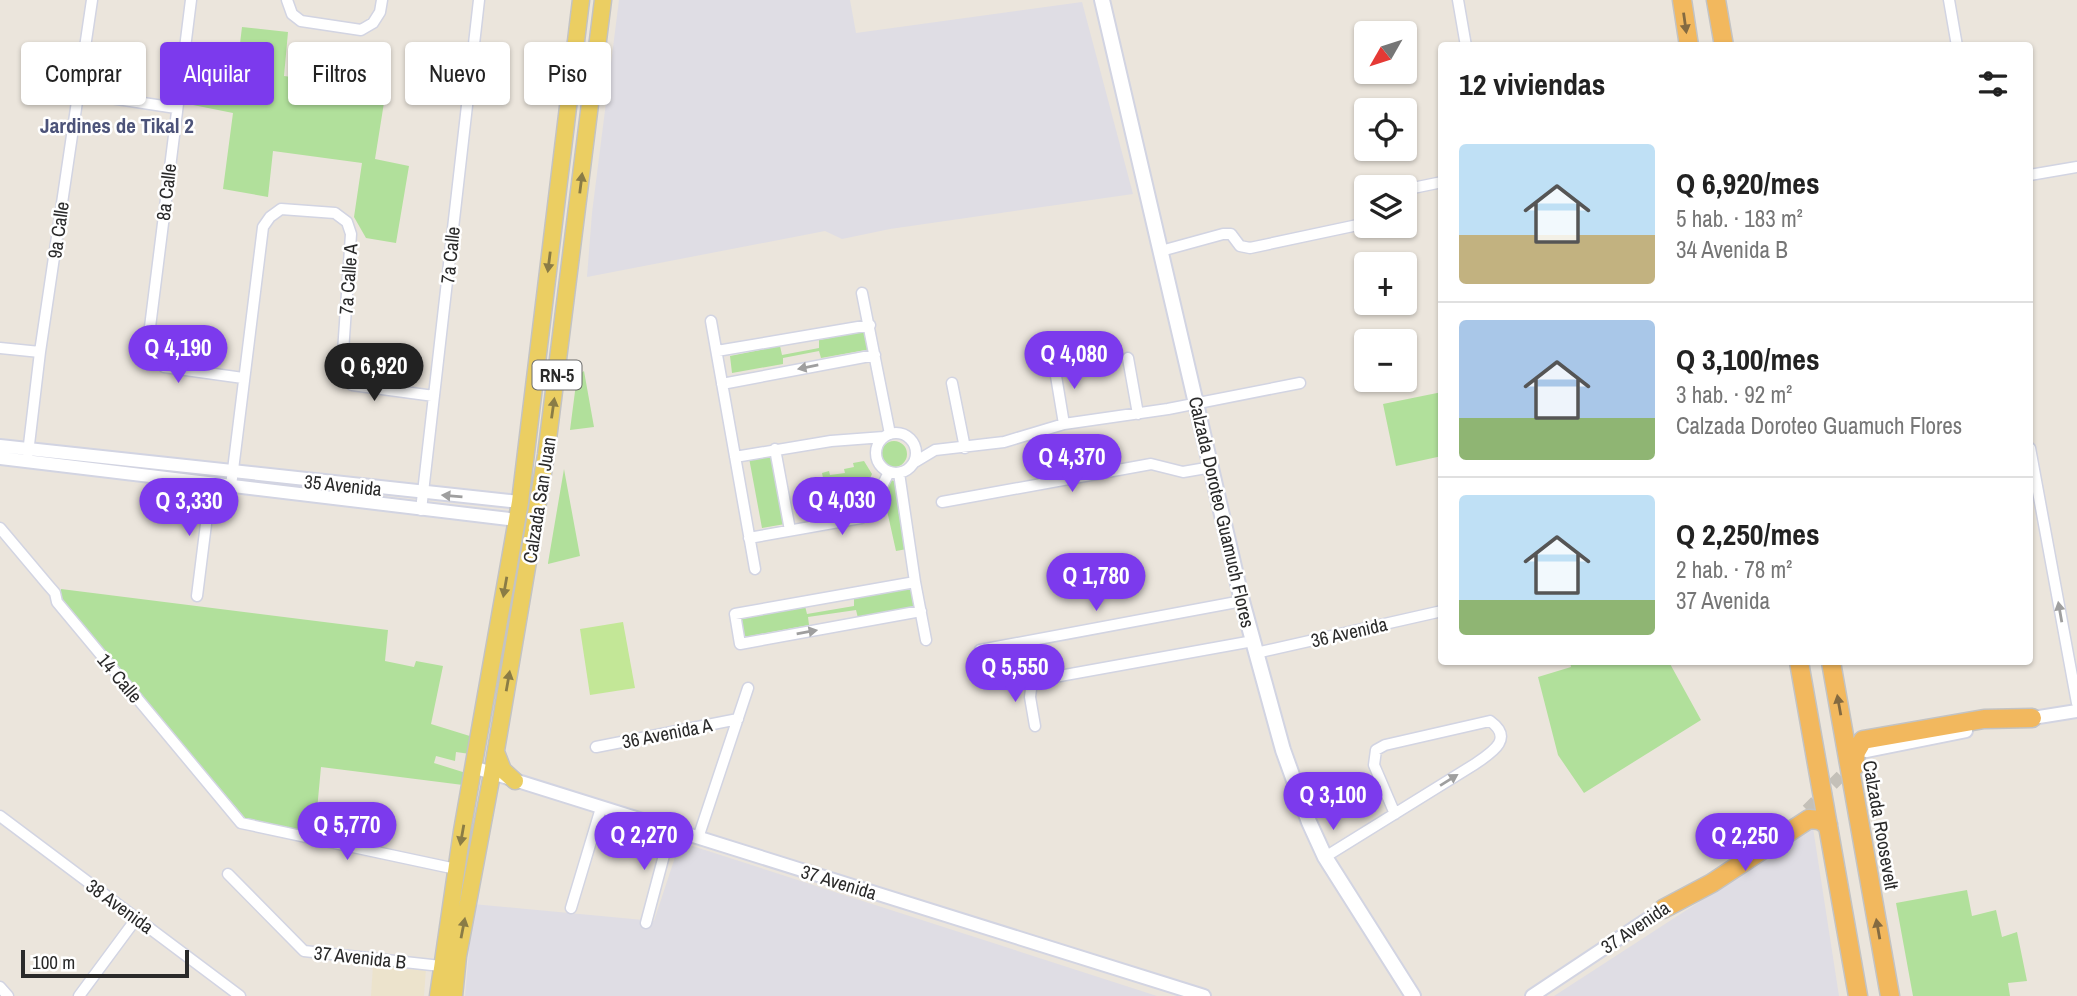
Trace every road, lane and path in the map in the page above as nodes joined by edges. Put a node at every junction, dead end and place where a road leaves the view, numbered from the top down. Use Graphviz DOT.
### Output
graph roads {
  1 [pos="92,0"];
  2 [pos="191,0"];
  3 [pos="287,0"];
  4 [pos="382,0"];
  5 [pos="479,0"];
  6 [pos="581,0"];
  7 [pos="603,0"];
  8 [pos="1102,0"];
  9 [pos="1458,0"];
  10 [pos="1682,0"];
  11 [pos="1716,0"];
  12 [pos="1949,0"];
  13 [pos="86,42"];
  14 [pos="1465,42"];
  15 [pos="1688,42"];
  16 [pos="1723,42"];
  17 [pos="1956,42"];
  18 [pos="146,103"];
  19 [pos="76,105"];
  20 [pos="176,108"];
  21 [pos="2077,167"];
  22 [pos="2033,174"];
  23 [pos="1438,183"];
  24 [pos="1417,187"];
  25 [pos="1354,225"];
  26 [pos="1161,251"];
  27 [pos="862,293"];
  28 [pos="711,321"];
  29 [pos="870,325"];
  30 [pos="0,348"];
  31 [pos="717,351"];
  32 [pos="40,352"];
  33 [pos="875,355"];
  34 [pos="1128,358"];
  35 [pos="1055,364"];
  36 [pos="243,378"];
  37 [pos="952,383"];
  38 [pos="1300,383"];
  39 [pos="722,384"];
  40 [pos="434,396"];
  41 [pos="1196,402"];
  42 [pos="1139,414"];
  43 [pos="1064,424"];
  44 [pos="887,436"];
  45 [pos="910,439"];
  46 [pos="0,446"];
  47 [pos="965,448"];
  48 [pos="775,449"];
  49 [pos="935,450"];
  50 [pos="28,455"];
  51 [pos="735,457"];
  52 [pos="0,458"];
  53 [pos="915,462"];
  54 [pos="2033,464"];
  55 [pos="1212,467"];
  56 [pos="894,472"];
  57 [pos="232,473"];
  58 [pos="211,484"];
  59 [pos="231,486"];
  60 [pos="424,493"];
  61 [pos="520,502"];
  62 [pos="942,502"];
  63 [pos="421,510"];
  64 [pos="517,520"];
  65 [pos="0,528"];
  66 [pos="790,530"];
  67 [pos="749,538"];
  68 [pos="755,569"];
  69 [pos="915,582"];
  70 [pos="197,596"];
  71 [pos="1242,601"];
  72 [pos="921,611"];
  73 [pos="1438,612"];
  74 [pos="926,640"];
  75 [pos="1254,647"];
  76 [pos="980,650"];
  77 [pos="1800,665"];
  78 [pos="1832,665"];
  79 [pos="748,688"];
  80 [pos="2077,703"];
  81 [pos="2077,711"];
  82 [pos="2032,718"];
  83 [pos="736,724"];
  84 [pos="1035,726"];
  85 [pos="596,747"];
  86 [pos="496,748"];
  87 [pos="1866,751"];
  88 [pos="473,767"];
  89 [pos="492,774"];
  90 [pos="515,780"];
  91 [pos="1853,784"];
  92 [pos="601,807"];
  93 [pos="1807,810"];
  94 [pos="1395,814"];
  95 [pos="0,816"];
  96 [pos="1828,825"];
  97 [pos="671,829"];
  98 [pos="698,838"];
  99 [pos="1325,857"];
  100 [pos="456,869"];
  101 [pos="228,874"];
  102 [pos="571,908"];
  103 [pos="1663,909"];
  104 [pos="136,919"];
  105 [pos="646,923"];
  106 [pos="441,966"];
  107 [pos="0,987"];
  108 [pos="8,996"];
  109 [pos="79,996"];
  110 [pos="240,996"];
  111 [pos="438,996"];
  112 [pos="454,996"];
  113 [pos="1204,996"];
  114 [pos="1413,996"];
  115 [pos="1532,996"];
  116 [pos="1858,996"];
  117 [pos="1890,996"];
  1 -- 13 [label="street, 9a Calle"];
  2 -- 20 [label="street, 8a Calle"];
  3 -- 4 [label="street"];
  5 -- 40 [label="street, 7a Calle"];
  6 -- 61 [label="main road, Calzada San Juan / RN-5, one-way"];
  86 -- 7 [label="main road, Calzada San Juan / RN-5, one-way"];
  8 -- 26 [label="main road, Calzada Doroteo Guamuch Flores"];
  9 -- 14 [label="street"];
  10 -- 15 [label="highway, one-way"];
  11 -- 16 [label="highway"];
  12 -- 17 [label="street"];
  18 -- 20 [label="street"];
  19 -- 32 [label="street, 9a Calle"];
  20 -- 36 [label="street, 8a Calle"];
  21 -- 22 [label="street"];
  23 -- 24 [label="street"];
  25 -- 26 [label="street"];
  26 -- 41 [label="main road, Calzada Doroteo Guamuch Flores"];
  27 -- 29 [label="street"];
  28 -- 31 [label="street"];
  29 -- 31 [label="street"];
  29 -- 33 [label="street"];
  30 -- 32 [label="street"];
  31 -- 39 [label="street"];
  32 -- 50 [label="street, 9a Calle"];
  33 -- 39 [label="street, one-way"];
  33 -- 44 [label="street"];
  34 -- 42 [label="street"];
  35 -- 43 [label="street"];
  36 -- 40 [label="street, 7a Calle A"];
  36 -- 57 [label="street"];
  37 -- 47 [label="street"];
  38 -- 41 [label="street"];
  39 -- 51 [label="street"];
  40 -- 60 [label="street, 7a Calle"];
  41 -- 42 [label="street"];
  41 -- 55 [label="main road, Calzada Doroteo Guamuch Flores"];
  42 -- 43 [label="street"];
  43 -- 47 [label="street"];
  44 -- 45 [label="street"];
  44 -- 48 [label="street"];
  44 -- 56 [label="street"];
  45 -- 49 [label="street"];
  45 -- 53 [label="street"];
  46 -- 50 [label="street, 35 Avenida"];
  47 -- 49 [label="street"];
  48 -- 51 [label="street"];
  48 -- 66 [label="street"];
  49 -- 53 [label="street"];
  50 -- 52 [label="street, 35 Avenida"];
  50 -- 57 [label="street, 35 Avenida"];
  50 -- 58 [label="street, 35 Avenida"];
  51 -- 67 [label="street"];
  53 -- 56 [label="street"];
  80 -- 54 [label="street, one-way"];
  55 -- 62 [label="street"];
  55 -- 71 [label="main road, Calzada Doroteo Guamuch Flores"];
  56 -- 66 [label="street"];
  56 -- 69 [label="street"];
  57 -- 59 [label="street"];
  57 -- 60 [label="street, 35 Avenida"];
  58 -- 59 [label="street, 35 Avenida"];
  58 -- 70 [label="street"];
  59 -- 63 [label="street, 35 Avenida"];
  61 -- 60 [label="street, 35 Avenida, one-way"];
  60 -- 63 [label="street, 7a Calle"];
  61 -- 64 [label="main road, Calzada San Juan / RN-5"];
  63 -- 64 [label="street, 35 Avenida"];
  64 -- 88 [label="main road, Calzada San Juan / RN-5, one-way"];
  65 -- 100 [label="street, 14 Calle"];
  66 -- 67 [label="street"];
  67 -- 68 [label="street"];
  69 -- 72 [label="street"];
  69 -- 72 [label="street, one-way"];
  71 -- 75 [label="main road, Calzada Doroteo Guamuch Flores"];
  71 -- 76 [label="street"];
  72 -- 74 [label="street"];
  73 -- 75 [label="street, 36 Avenida"];
  75 -- 84 [label="street, 36 Avenida"];
  75 -- 99 [label="main road, Calzada Doroteo Guamuch Flores"];
  77 -- 96 [label="highway"];
  91 -- 78 [label="highway, Calzada Roosevelt, one-way"];
  79 -- 83 [label="street"];
  81 -- 82 [label="street"];
  82 -- 87 [label="street"];
  82 -- 91 [label="highway"];
  83 -- 85 [label="street, 36 Avenida A"];
  83 -- 98 [label="street"];
  86 -- 89 [label="main road, Calzada San Juan / RN-5"];
  86 -- 90 [label="main road"];
  88 -- 89 [label="street, 37 Avenida"];
  88 -- 100 [label="main road, Calzada San Juan / RN-5, one-way"];
  89 -- 90 [label="street, 37 Avenida"];
  112 -- 89 [label="main road, Calzada San Juan / RN-5, one-way"];
  90 -- 92 [label="street, 37 Avenida"];
  117 -- 91 [label="highway, Calzada Roosevelt, one-way"];
  92 -- 97 [label="street, 37 Avenida"];
  92 -- 102 [label="street"];
  93 -- 103 [label="street, 37 Avenida"];
  94 -- 94 [label="street, one-way"];
  94 -- 99 [label="street"];
  95 -- 104 [label="street, 38 Avenida"];
  96 -- 103 [label="highway"];
  96 -- 116 [label="highway"];
  97 -- 98 [label="street, 37 Avenida"];
  97 -- 105 [label="street"];
  98 -- 113 [label="street, 37 Avenida"];
  99 -- 114 [label="main road, Calzada Doroteo Guamuch Flores"];
  100 -- 106 [label="main road, Calzada San Juan / RN-5"];
  101 -- 106 [label="street, 37 Avenida B"];
  103 -- 115 [label="street, 37 Avenida"];
  104 -- 109 [label="street"];
  104 -- 110 [label="street, 38 Avenida"];
  106 -- 111 [label="main road, Calzada San Juan / RN-5"];
  107 -- 108 [label="street"];
}
